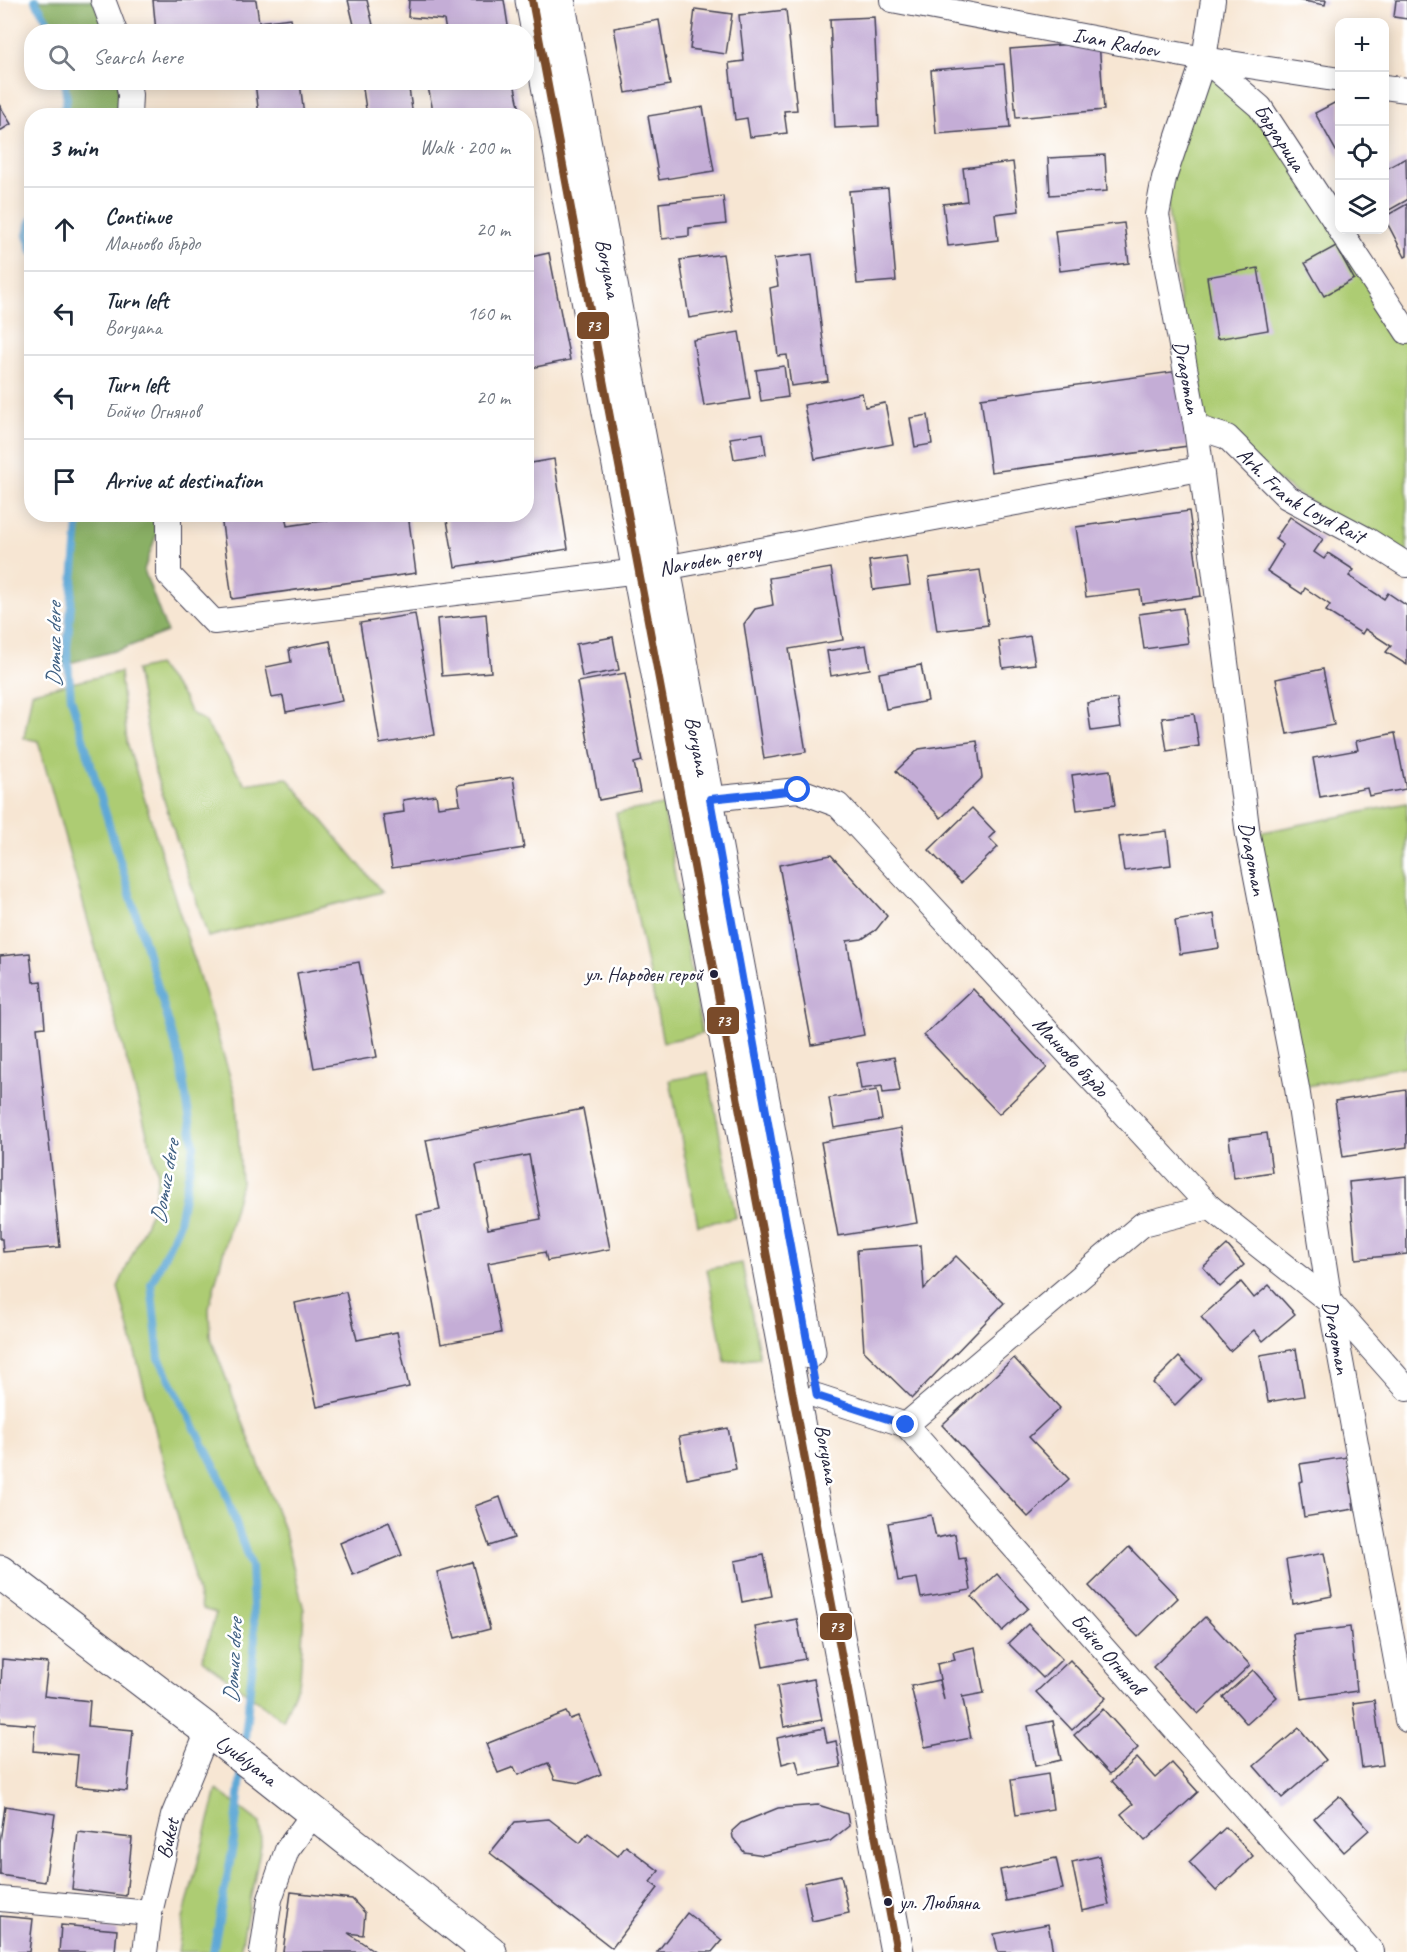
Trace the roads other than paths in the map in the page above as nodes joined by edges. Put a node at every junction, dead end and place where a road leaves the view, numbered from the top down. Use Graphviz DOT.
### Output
graph roads {
  1 [pos="103,0"];
  2 [pos="532,0"];
  3 [pos="558,0"];
  4 [pos="892,0"];
  5 [pos="1213,0"];
  6 [pos="112,24"];
  7 [pos="1204,59"];
  8 [pos="1335,79"];
  9 [pos="1389,88"];
  10 [pos="129,90"];
  11 [pos="1407,90"];
  12 [pos="129,108"];
  13 [pos="1335,221"];
  14 [pos="1343,234"];
  15 [pos="1407,332"];
  16 [pos="1196,427"];
  17 [pos="1200,469"];
  18 [pos="169,522"];
  19 [pos="1407,565"];
  20 [pos="651,568"];
  21 [pos="710,799"];
  22 [pos="1210,1207"];
  23 [pos="1330,1302"];
  24 [pos="1407,1389"];
  25 [pos="817,1396"];
  26 [pos="906,1425"];
  27 [pos="0,1572"];
  28 [pos="1407,1720"];
  29 [pos="215,1737"];
  30 [pos="314,1813"];
  31 [pos="0,1899"];
  32 [pos="150,1913"];
  33 [pos="145,1952"];
  34 [pos="262,1952"];
  35 [pos="490,1952"];
  36 [pos="897,1952"];
  37 [pos="920,1952"];
  38 [pos="1372,1952"];
  1 -- 6 [label="street"];
  2 -- 20 [label="street, Boryana"];
  3 -- 20 [label="street, Boryana"];
  4 -- 7 [label="street, Ivan Radoev"];
  5 -- 7 [label="street, Dragoman"];
  7 -- 8 [label="street, Ivan Radoev"];
  7 -- 13 [label="street, Бързарица"];
  7 -- 16 [label="street, Dragoman"];
  9 -- 11 [label="street"];
  10 -- 12 [label="street"];
  14 -- 15 [label="street, Бързарица"];
  16 -- 17 [label="street, Dragoman"];
  16 -- 19 [label="street, Arh. Frank Loyd Rait"];
  17 -- 20 [label="street, Naroden geroy"];
  17 -- 23 [label="street, Dragoman"];
  18 -- 20 [label="street, Naroden geroy"];
  20 -- 21 [label="street, Boryana"];
  20 -- 36 [label="street, Boryana"];
  21 -- 22 [label="street, Маньово бърдо"];
  21 -- 25 [label="street, Boryana"];
  22 -- 23 [label="street, Маньово бърдо"];
  22 -- 26 [label="street"];
  23 -- 24 [label="street, Маньово бърдо"];
  23 -- 28 [label="street, Dragoman"];
  25 -- 26 [label="street"];
  25 -- 37 [label="street, Boryana"];
  26 -- 38 [label="street, Бойчо Огнянов"];
  27 -- 29 [label="street, Lyublyana"];
  29 -- 30 [label="street, Lyublyana"];
  29 -- 32 [label="street, Buket"];
  30 -- 34 [label="street"];
  30 -- 35 [label="street, Lyublyana"];
  31 -- 32 [label="street"];
  32 -- 33 [label="street, Buket"];
}
